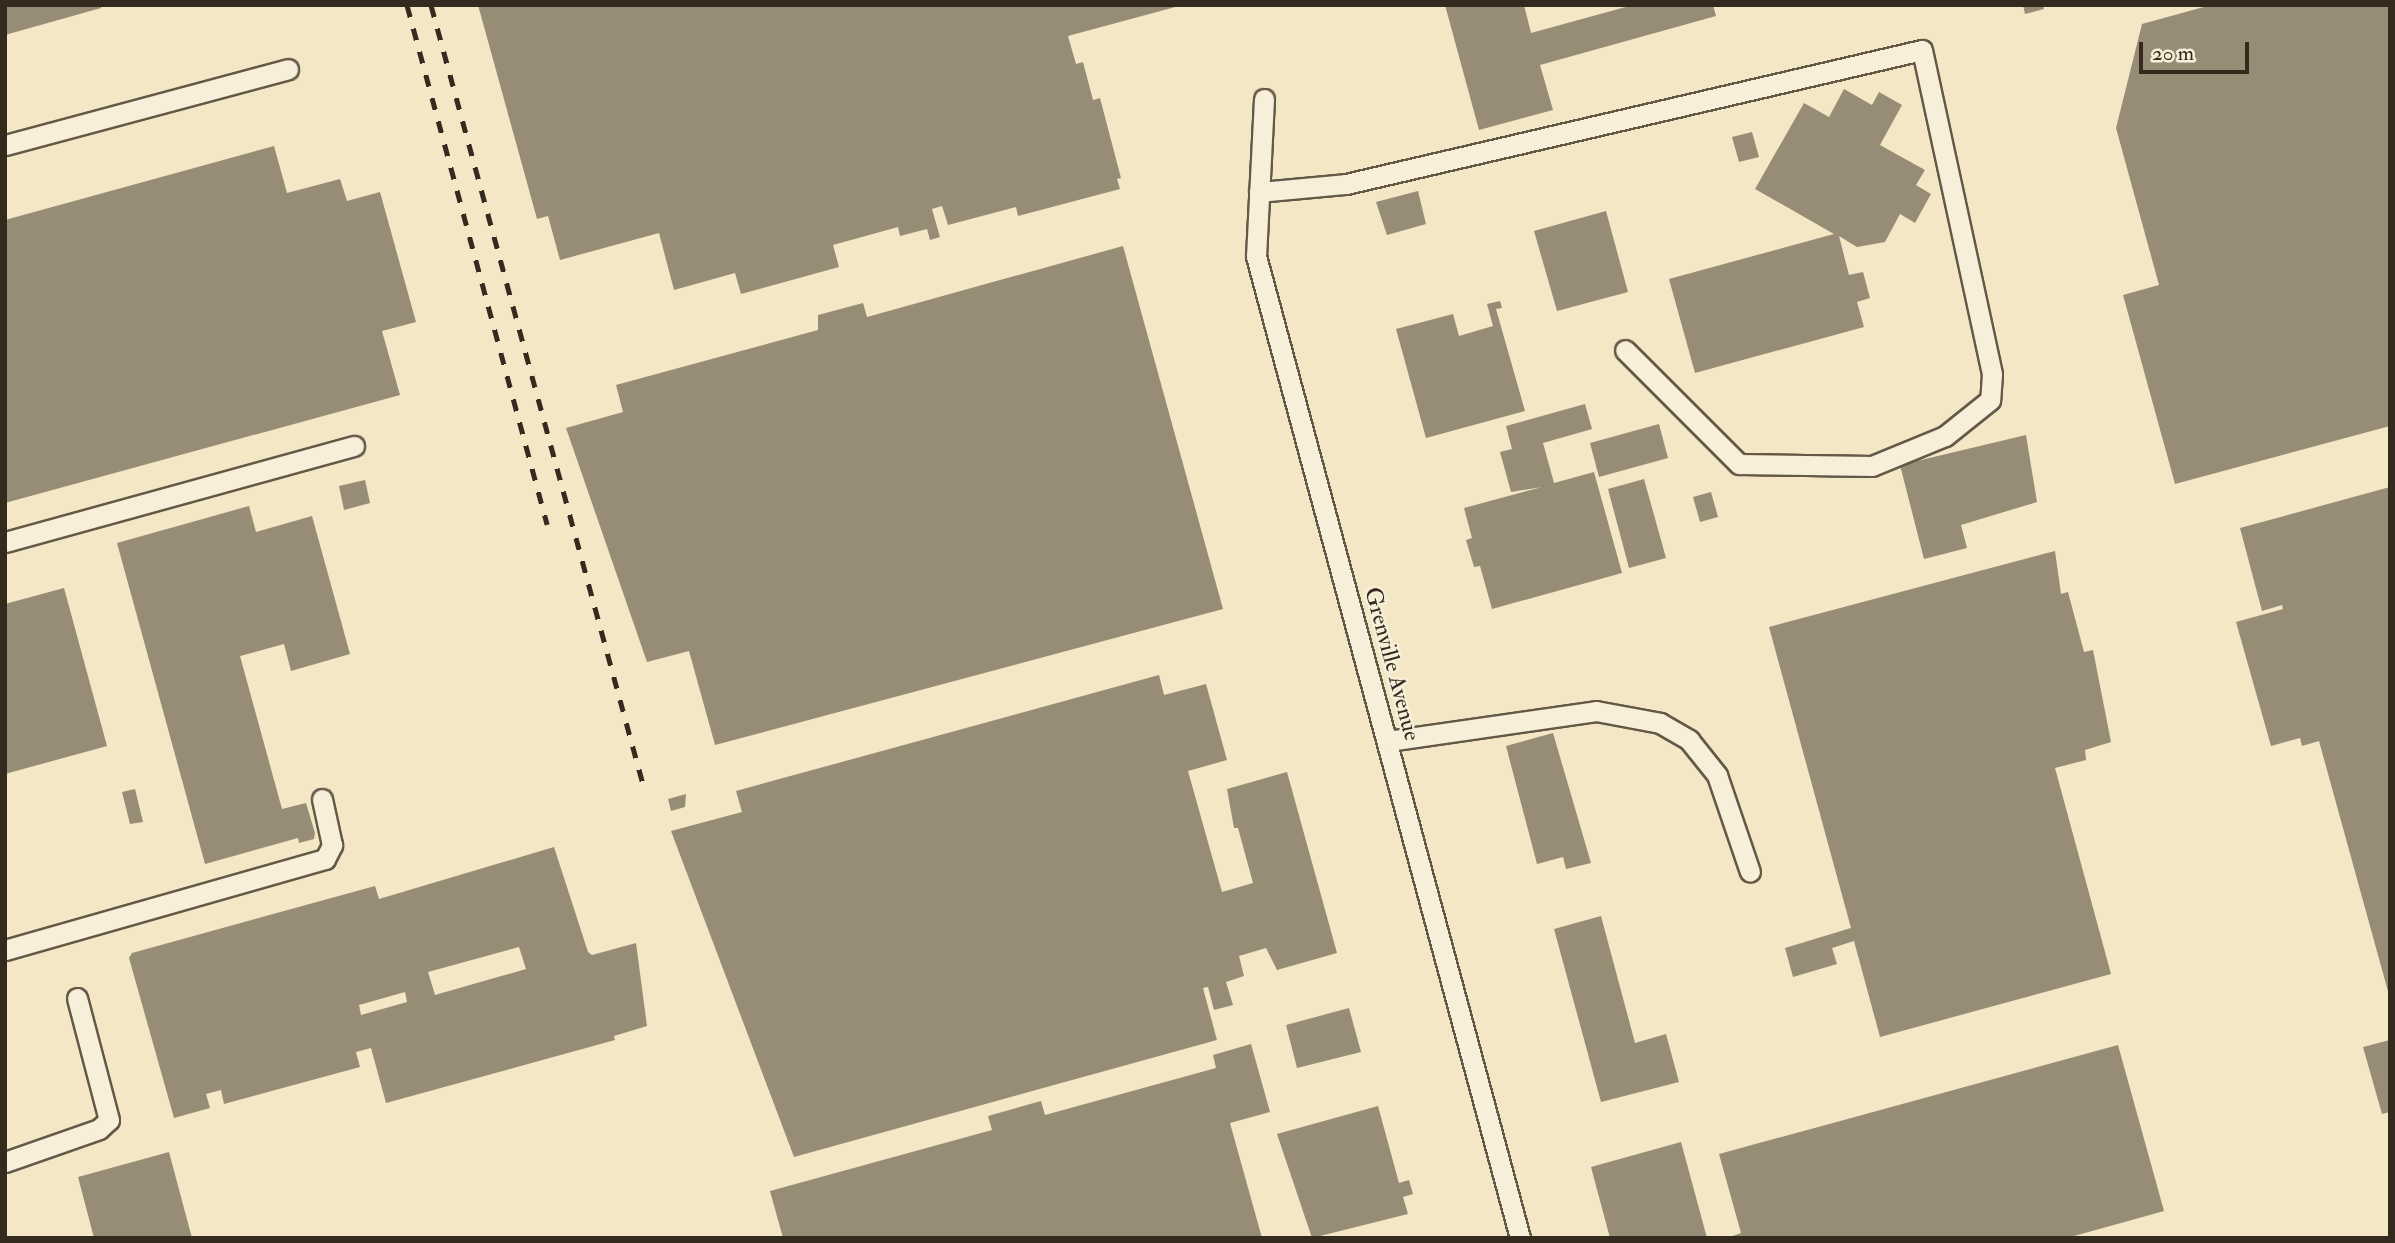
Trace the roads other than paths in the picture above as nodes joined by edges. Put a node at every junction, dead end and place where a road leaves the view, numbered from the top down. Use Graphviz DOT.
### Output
graph roads {
  1 [pos="288,69"];
  2 [pos="1264,99"];
  3 [pos="5,145"];
  4 [pos="1259,192"];
  5 [pos="1625,349"];
  6 [pos="355,446"];
  7 [pos="5,542"];
  8 [pos="1388,741"];
  9 [pos="322,799"];
  10 [pos="1750,872"];
  11 [pos="5,950"];
  12 [pos="77,998"];
  13 [pos="5,1162"];
  14 [pos="1520,1238"];
  1 -- 3 [label="lane"];
  2 -- 4 [label="lane, Grenville Avenue"];
  4 -- 5 [label="lane"];
  4 -- 8 [label="lane, Grenville Avenue"];
  6 -- 7 [label="lane"];
  8 -- 10 [label="lane"];
  8 -- 14 [label="lane, Grenville Avenue"];
  9 -- 11 [label="lane"];
  12 -- 13 [label="lane"];
}
